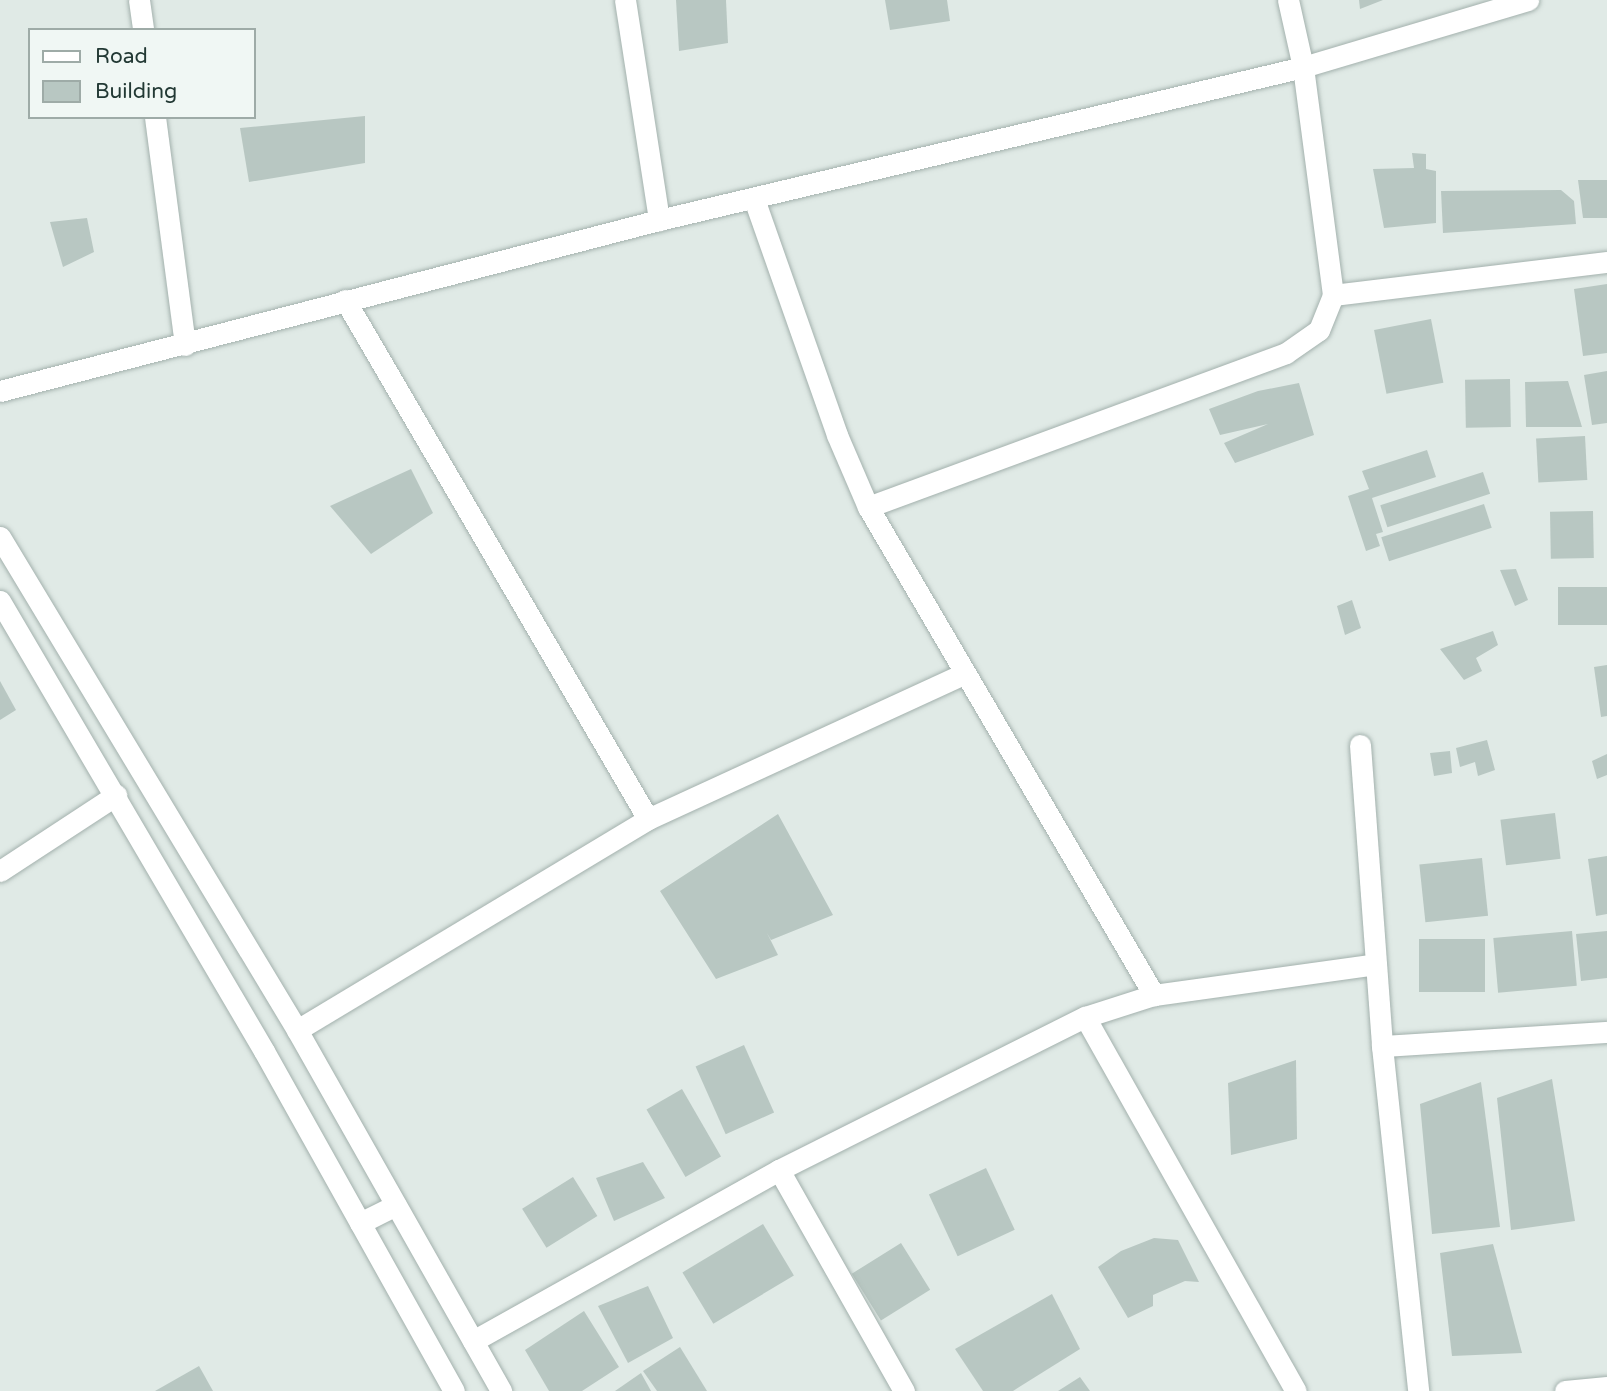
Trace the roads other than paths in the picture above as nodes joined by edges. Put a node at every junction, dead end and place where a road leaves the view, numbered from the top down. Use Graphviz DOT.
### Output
graph roads {
  1 [pos="139,0"];
  2 [pos="625,0"];
  3 [pos="1288,0"];
  4 [pos="1528,0"];
  5 [pos="143,28"];
  6 [pos="1303,66"];
  7 [pos="155,119"];
  8 [pos="754,199"];
  9 [pos="659,220"];
  10 [pos="1607,262"];
  11 [pos="1333,295"];
  12 [pos="345,300"];
  13 [pos="186,345"];
  14 [pos="0,391"];
  15 [pos="868,507"];
  16 [pos="0,537"];
  17 [pos="0,601"];
  18 [pos="963,674"];
  19 [pos="1360,745"];
  20 [pos="116,795"];
  21 [pos="648,819"];
  22 [pos="0,872"];
  23 [pos="1376,964"];
  24 [pos="1154,995"];
  25 [pos="1085,1017"];
  26 [pos="297,1030"];
  27 [pos="1607,1032"];
  28 [pos="1382,1045"];
  29 [pos="779,1170"];
  30 [pos="396,1205"];
  31 [pos="360,1223"];
  32 [pos="473,1341"];
  33 [pos="1607,1387"];
  34 [pos="454,1391"];
  35 [pos="501,1391"];
  36 [pos="904,1391"];
  37 [pos="1296,1391"];
  38 [pos="1418,1391"];
  39 [pos="1565,1391"];
  1 -- 5 [label="street"];
  2 -- 9 [label="street"];
  3 -- 6 [label="street"];
  4 -- 6 [label="street"];
  6 -- 8 [label="street"];
  6 -- 11 [label="street"];
  7 -- 13 [label="street"];
  8 -- 9 [label="street"];
  8 -- 15 [label="street"];
  9 -- 12 [label="street"];
  10 -- 11 [label="street"];
  11 -- 15 [label="street"];
  12 -- 13 [label="street"];
  12 -- 21 [label="street"];
  13 -- 14 [label="street"];
  15 -- 18 [label="street"];
  16 -- 26 [label="street"];
  17 -- 20 [label="street"];
  18 -- 21 [label="street"];
  18 -- 24 [label="street"];
  19 -- 23 [label="street"];
  20 -- 22 [label="street"];
  20 -- 31 [label="street"];
  21 -- 26 [label="street"];
  23 -- 24 [label="street"];
  23 -- 28 [label="street"];
  24 -- 25 [label="street"];
  25 -- 29 [label="street"];
  25 -- 37 [label="street"];
  26 -- 30 [label="street"];
  27 -- 28 [label="street"];
  28 -- 38 [label="street"];
  29 -- 32 [label="street"];
  29 -- 36 [label="street"];
  30 -- 31 [label="street"];
  30 -- 32 [label="street"];
  31 -- 34 [label="street"];
  32 -- 35 [label="street"];
  33 -- 39 [label="street"];
}
